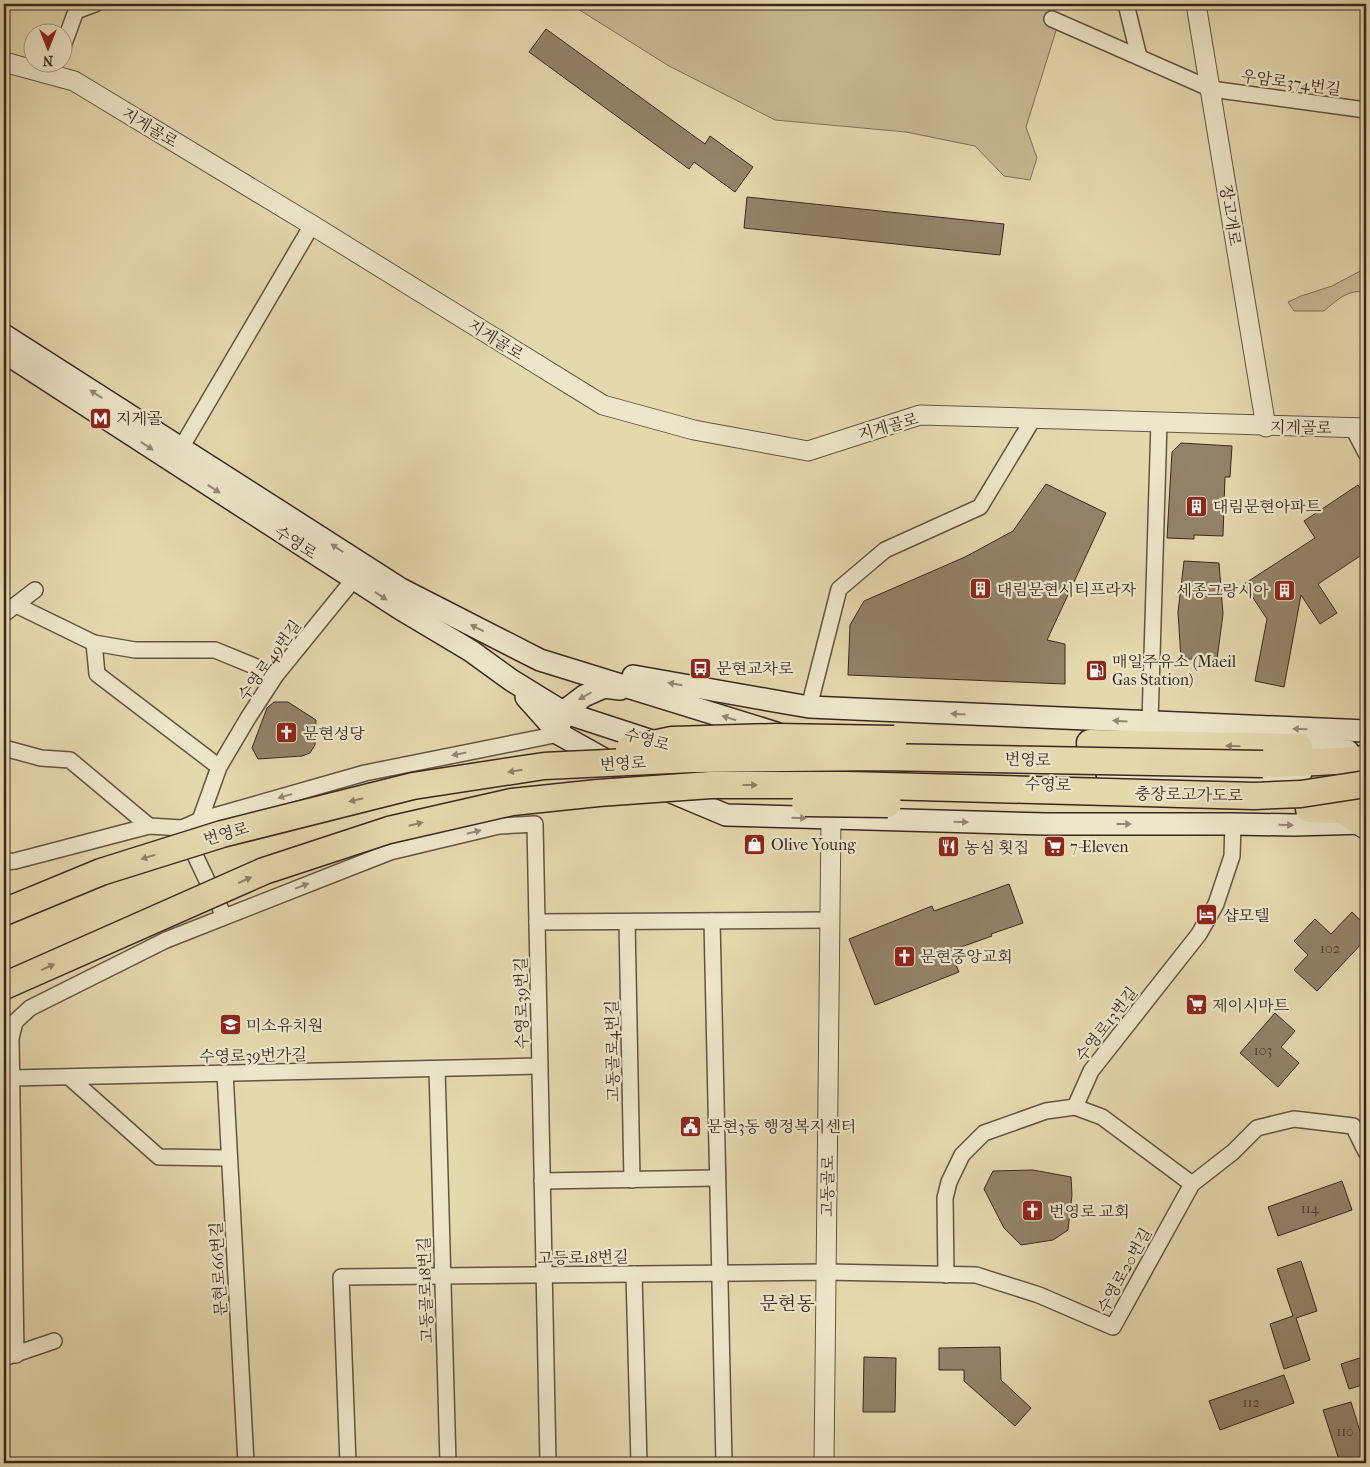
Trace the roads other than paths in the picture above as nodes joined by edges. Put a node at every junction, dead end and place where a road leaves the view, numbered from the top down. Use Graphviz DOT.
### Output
graph roads {
  1 [pos="95,4"];
  2 [pos="1126,4"];
  3 [pos="1196,4"];
  4 [pos="1052,19"];
  5 [pos="72,22"];
  6 [pos="1139,57"];
  7 [pos="4,62"];
  8 [pos="22,64"];
  9 [pos="60,72"];
  10 [pos="1211,89"];
  11 [pos="1366,110"];
  12 [pos="312,225"];
  13 [pos="4,335"];
  14 [pos="4,352"];
  15 [pos="1033,419"];
  16 [pos="1159,422"];
  17 [pos="1266,427"];
  18 [pos="1359,428"];
  19 [pos="181,448"];
  20 [pos="1366,453"];
  21 [pos="354,579"];
  22 [pos="35,590"];
  23 [pos="10,610"];
  24 [pos="94,643"];
  25 [pos="521,651"];
  26 [pos="276,675"];
  27 [pos="511,680"];
  28 [pos="645,692"];
  29 [pos="810,707"];
  30 [pos="563,712"];
  31 [pos="1150,722"];
  32 [pos="1364,730"];
  33 [pos="559,734"];
  34 [pos="1299,747"];
  35 [pos="4,748"];
  36 [pos="1366,752"];
  37 [pos="1366,758"];
  38 [pos="544,766"];
  39 [pos="1366,766"];
  40 [pos="218,767"];
  41 [pos="1366,784"];
  42 [pos="1012,790"];
  43 [pos="1366,797"];
  44 [pos="512,802"];
  45 [pos="831,819"];
  46 [pos="200,820"];
  47 [pos="1365,821"];
  48 [pos="1233,824"];
  49 [pos="149,826"];
  50 [pos="182,828"];
  51 [pos="4,862"];
  52 [pos="4,912"];
  53 [pos="224,916"];
  54 [pos="830,920"];
  55 [pos="712,921"];
  56 [pos="537,922"];
  57 [pos="627,922"];
  58 [pos="4,986"];
  59 [pos="540,1066"];
  60 [pos="437,1069"];
  61 [pos="225,1073"];
  62 [pos="69,1077"];
  63 [pos="11,1078"];
  64 [pos="1075,1107"];
  65 [pos="1366,1152"];
  66 [pos="229,1158"];
  67 [pos="716,1178"];
  68 [pos="632,1180"];
  69 [pos="542,1181"];
  70 [pos="1192,1184"];
  71 [pos="826,1272"];
  72 [pos="721,1273"];
  73 [pos="544,1274"];
  74 [pos="634,1274"];
  75 [pos="946,1274"];
  76 [pos="442,1276"];
  77 [pos="54,1341"];
  78 [pos="10,1357"];
  79 [pos="246,1463"];
  80 [pos="348,1463"];
  81 [pos="448,1463"];
  82 [pos="548,1463"];
  83 [pos="639,1463"];
  84 [pos="724,1463"];
  85 [pos="824,1463"];
  1 -- 5 [label="street"];
  2 -- 6 [label="street"];
  3 -- 10 [label="street, 장고개로"];
  4 -- 6 [label="street, 우암로374번길"];
  6 -- 10 [label="street, 우암로374번길"];
  7 -- 8 [label="street, 지게골로"];
  9 -- 12 [label="street, 지게골로"];
  10 -- 11 [label="street, 우암로374번길"];
  10 -- 17 [label="street, 장고개로"];
  12 -- 15 [label="street, 지게골로"];
  12 -- 19 [label="street"];
  19 -- 13 [label="main road, 수영로, one-way"];
  14 -- 21 [label="main road, 수영로, one-way"];
  15 -- 16 [label="street, 지게골로"];
  15 -- 29 [label="street"];
  16 -- 17 [label="street, 지게골로"];
  16 -- 31 [label="street"];
  17 -- 18 [label="street, 지게골로"];
  18 -- 20 [label="street, 지게골로"];
  25 -- 19 [label="main road, 수영로, one-way"];
  21 -- 26 [label="street, 수영로49번길"];
  21 -- 27 [label="main road, 수영로, one-way"];
  22 -- 23 [label="street"];
  23 -- 24 [label="street"];
  24 -- 26 [label="street"];
  24 -- 40 [label="street"];
  25 -- 28 [label="main road, 수영로"];
  29 -- 25 [label="main road, 수영로, one-way"];
  26 -- 40 [label="street, 수영로49번길"];
  27 -- 30 [label="main road, 수영로"];
  27 -- 33 [label="main road"];
  28 -- 30 [label="main road, one-way"];
  39 -- 28 [label="main road, 수영로, one-way"];
  31 -- 29 [label="main road, 수영로, one-way"];
  30 -- 33 [label="main road"];
  30 -- 43 [label="main road, 수영로"];
  32 -- 31 [label="main road, 수영로, one-way"];
  32 -- 34 [label="main road"];
  33 -- 45 [label="main road, one-way"];
  33 -- 46 [label="street, one-way"];
  34 -- 36 [label="main road"];
  34 -- 38 [label="highway, one-way, bridge"];
  35 -- 49 [label="street"];
  37 -- 38 [label="highway, 번영로, bridge"];
  38 -- 52 [label="highway, 번영로, one-way, bridge"];
  40 -- 46 [label="street, 수영로49번길"];
  41 -- 42 [label="highway, 충장로고가도로, bridge"];
  44 -- 42 [label="highway, 번영로, one-way, bridge"];
  44 -- 47 [label="highway, bridge"];
  58 -- 44 [label="highway, 번영로, one-way, bridge"];
  45 -- 48 [label="main road, one-way"];
  45 -- 54 [label="street, 고동골로"];
  46 -- 50 [label="street"];
  48 -- 47 [label="main road, one-way"];
  48 -- 64 [label="street, 수영로13번길"];
  49 -- 50 [label="street"];
  49 -- 51 [label="street"];
  50 -- 53 [label="street"];
  53 -- 56 [label="street, 수영로39번길, one-way"];
  53 -- 63 [label="street"];
  54 -- 55 [label="street"];
  54 -- 71 [label="street, 고동골로"];
  55 -- 57 [label="street"];
  55 -- 67 [label="street"];
  56 -- 57 [label="street"];
  56 -- 59 [label="street, 수영로39번길"];
  57 -- 68 [label="street, 고동골로4번길"];
  59 -- 60 [label="street, 수영로39번가길"];
  59 -- 69 [label="street, 수영로39번길"];
  60 -- 61 [label="street, 수영로39번가길"];
  60 -- 76 [label="street, 고동골로18번길"];
  61 -- 62 [label="street, 수영로39번가길"];
  61 -- 66 [label="street, 문현로66번길"];
  62 -- 63 [label="street, 수영로39번가길"];
  62 -- 66 [label="street"];
  63 -- 78 [label="street"];
  64 -- 70 [label="street"];
  64 -- 75 [label="street"];
  65 -- 70 [label="street, 수영로20번길"];
  66 -- 79 [label="street, 문현로66번길"];
  67 -- 68 [label="street"];
  67 -- 72 [label="street"];
  68 -- 69 [label="street"];
  69 -- 73 [label="street, 수영로39번길"];
  70 -- 75 [label="street, 수영로20번길"];
  71 -- 72 [label="street, 고등로18번길"];
  71 -- 75 [label="street, 수영로20번길"];
  71 -- 85 [label="street, 고동골로"];
  72 -- 74 [label="street, 고등로18번길"];
  72 -- 84 [label="street"];
  73 -- 74 [label="street, 고등로18번길"];
  73 -- 76 [label="street, 고등로18번길"];
  73 -- 82 [label="street, 수영로39번길"];
  74 -- 83 [label="street"];
  76 -- 80 [label="street, 고등로18번길"];
  76 -- 81 [label="street, 고동골로18번길"];
  77 -- 78 [label="street"];
}
